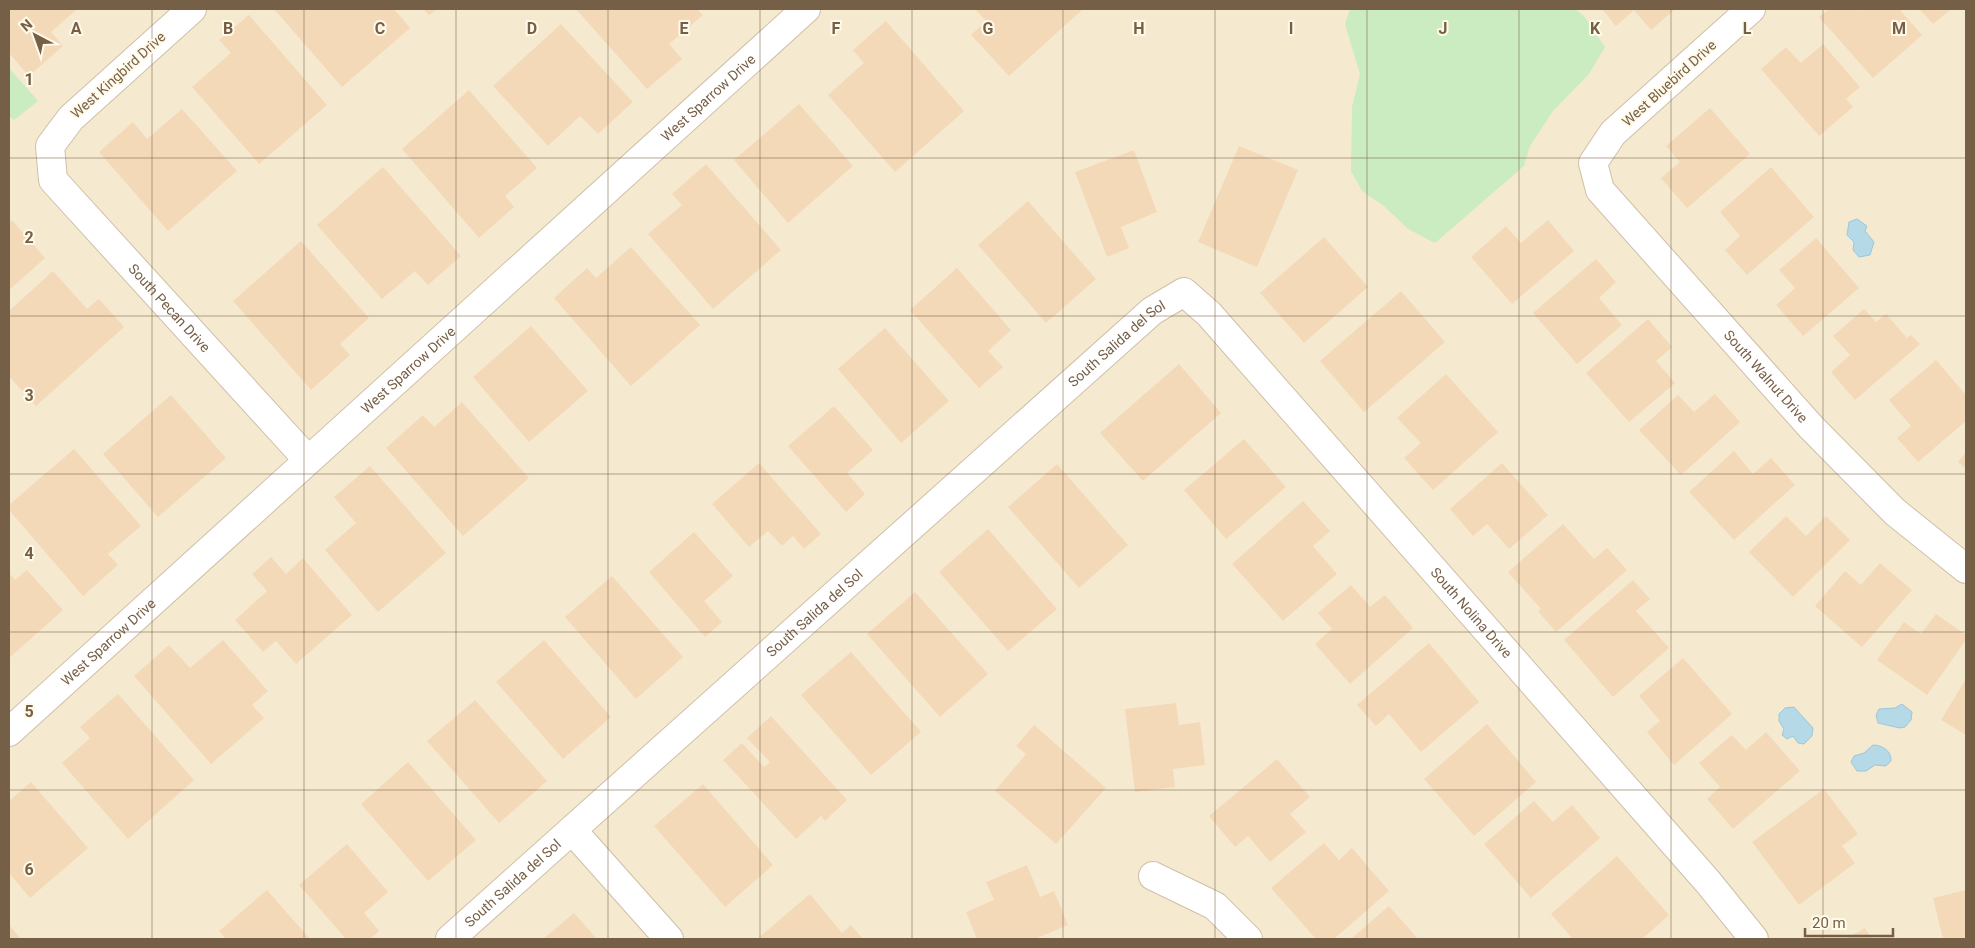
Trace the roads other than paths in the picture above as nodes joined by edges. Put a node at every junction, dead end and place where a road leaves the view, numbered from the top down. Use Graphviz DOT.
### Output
graph roads {
  1 [pos="192,9"];
  2 [pos="806,9"];
  3 [pos="1751,9"];
  4 [pos="50,146"];
  5 [pos="1593,162"];
  6 [pos="1184,292"];
  7 [pos="308,460"];
  8 [pos="1966,569"];
  9 [pos="9,732"];
  10 [pos="572,830"];
  11 [pos="1153,876"];
  12 [pos="450,939"];
  13 [pos="670,939"];
  14 [pos="1248,939"];
  15 [pos="1754,939"];
  1 -- 4 [label="street, West Kingbird Drive"];
  2 -- 7 [label="street, West Sparrow Drive"];
  3 -- 5 [label="street, West Bluebird Drive"];
  4 -- 7 [label="street, South Pecan Drive"];
  5 -- 8 [label="street, South Walnut Drive"];
  6 -- 10 [label="street, South Salida del Sol"];
  6 -- 15 [label="street, South Nolina Drive"];
  7 -- 9 [label="street, West Sparrow Drive"];
  10 -- 12 [label="street, South Salida del Sol"];
  10 -- 13 [label="street"];
  11 -- 14 [label="street"];
}
